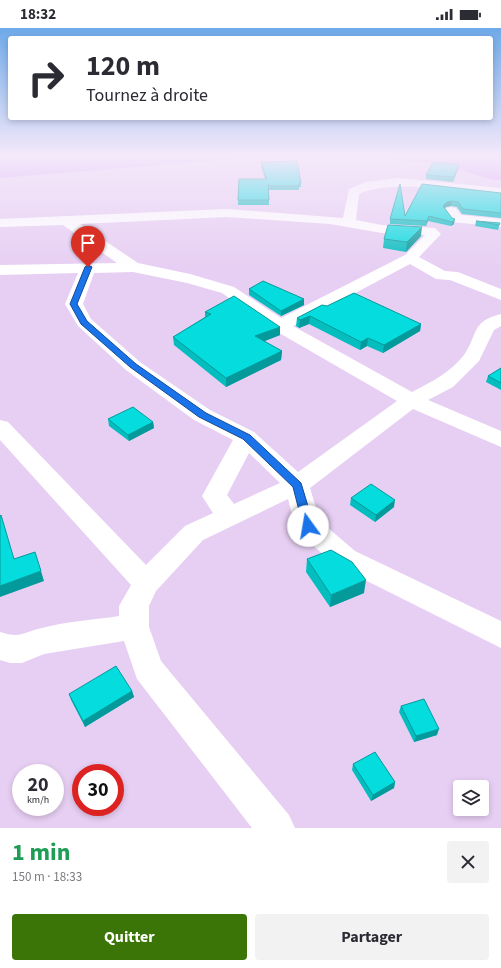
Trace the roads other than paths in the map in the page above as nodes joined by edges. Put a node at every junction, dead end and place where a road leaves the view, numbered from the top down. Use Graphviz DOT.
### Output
graph roads {
  1 [pos="353,193"];
  2 [pos="451,211"];
  3 [pos="66,221"];
  4 [pos="0,223"];
  5 [pos="349,223"];
  6 [pos="501,223"];
  7 [pos="410,258"];
  8 [pos="88,267"];
  9 [pos="133,267"];
  10 [pos="0,270"];
  11 [pos="501,295"];
  12 [pos="501,319"];
  13 [pos="280,326"];
  14 [pos="411,400"];
  15 [pos="0,427"];
  16 [pos="246,437"];
  17 [pos="501,440"];
  18 [pos="297,485"];
  19 [pos="214,496"];
  20 [pos="230,517"];
  21 [pos="194,534"];
  22 [pos="146,583"];
  23 [pos="134,627"];
  24 [pos="501,635"];
  25 [pos="0,646"];
  26 [pos="276,828"];
  1 -- 5 [label="street"];
  2 -- 6 [label="street"];
  3 -- 4 [label="street"];
  3 -- 5 [label="street"];
  3 -- 9 [label="street"];
  5 -- 7 [label="street"];
  7 -- 11 [label="street"];
  7 -- 13 [label="street"];
  8 -- 9 [label="street"];
  8 -- 10 [label="street"];
  8 -- 16 [label="street"];
  9 -- 13 [label="street"];
  12 -- 14 [label="street"];
  13 -- 14 [label="street"];
  14 -- 17 [label="street"];
  14 -- 18 [label="street"];
  15 -- 22 [label="street"];
  16 -- 18 [label="street"];
  16 -- 19 [label="street"];
  18 -- 20 [label="street"];
  18 -- 24 [label="street"];
  19 -- 20 [label="street"];
  19 -- 21 [label="street"];
  20 -- 21 [label="street"];
  21 -- 22 [label="street"];
  22 -- 23 [label="street"];
  23 -- 25 [label="street"];
  23 -- 26 [label="street"];
}
